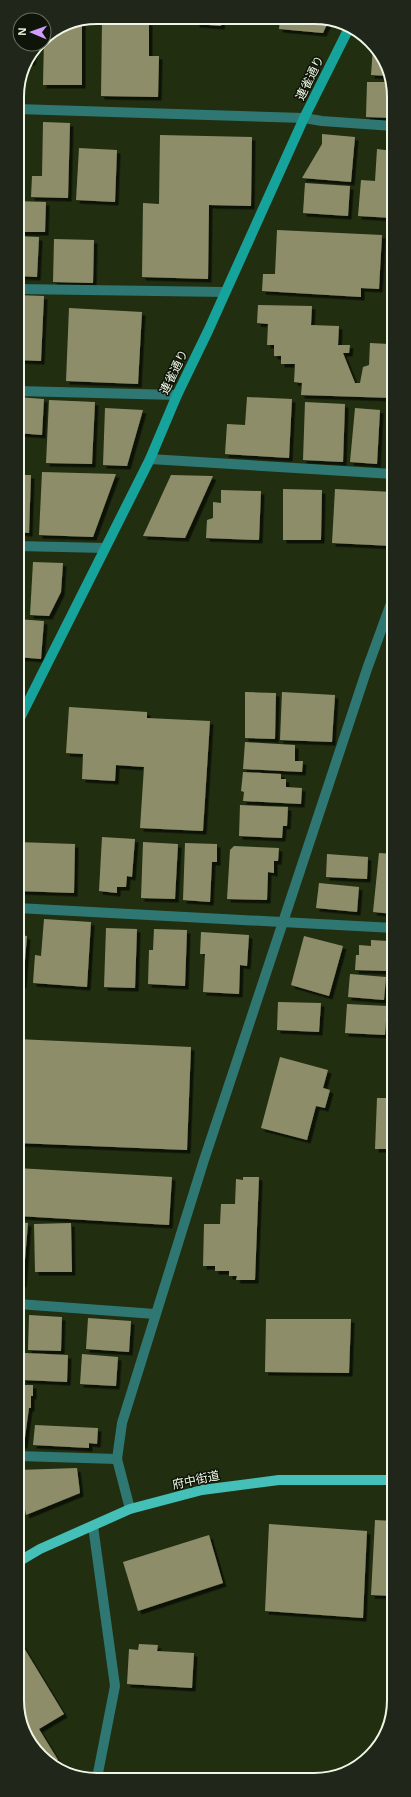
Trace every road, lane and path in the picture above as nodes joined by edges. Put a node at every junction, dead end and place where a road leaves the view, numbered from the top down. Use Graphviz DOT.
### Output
graph roads {
  1 [pos="347,31"];
  2 [pos="24,109"];
  3 [pos="304,118"];
  4 [pos="387,126"];
  5 [pos="24,289"];
  6 [pos="225,292"];
  7 [pos="24,391"];
  8 [pos="177,395"];
  9 [pos="150,459"];
  10 [pos="387,474"];
  11 [pos="24,546"];
  12 [pos="105,548"];
  13 [pos="387,614"];
  14 [pos="24,710"];
  15 [pos="24,908"];
  16 [pos="284,921"];
  17 [pos="387,928"];
  18 [pos="24,1304"];
  19 [pos="155,1314"];
  20 [pos="24,1456"];
  21 [pos="117,1459"];
  22 [pos="387,1480"];
  23 [pos="130,1509"];
  24 [pos="93,1526"];
  25 [pos="24,1558"];
  26 [pos="98,1773"];
  1 -- 3 [label="main road, 連雀通り"];
  2 -- 3 [label="street"];
  3 -- 4 [label="street"];
  3 -- 6 [label="main road, 連雀通り"];
  5 -- 6 [label="street"];
  6 -- 8 [label="main road, 連雀通り"];
  7 -- 8 [label="street"];
  8 -- 9 [label="main road, 連雀通り"];
  9 -- 10 [label="street"];
  9 -- 12 [label="main road, 連雀通り"];
  11 -- 12 [label="street"];
  12 -- 14 [label="main road, 連雀通り"];
  13 -- 16 [label="street"];
  15 -- 16 [label="street"];
  16 -- 17 [label="street"];
  16 -- 19 [label="street"];
  18 -- 19 [label="street"];
  19 -- 21 [label="street"];
  20 -- 21 [label="street"];
  21 -- 23 [label="street"];
  22 -- 23 [label="main road, 府中街道"];
  23 -- 24 [label="main road, 府中街道"];
  24 -- 25 [label="main road, 府中街道"];
  24 -- 26 [label="street"];
}
